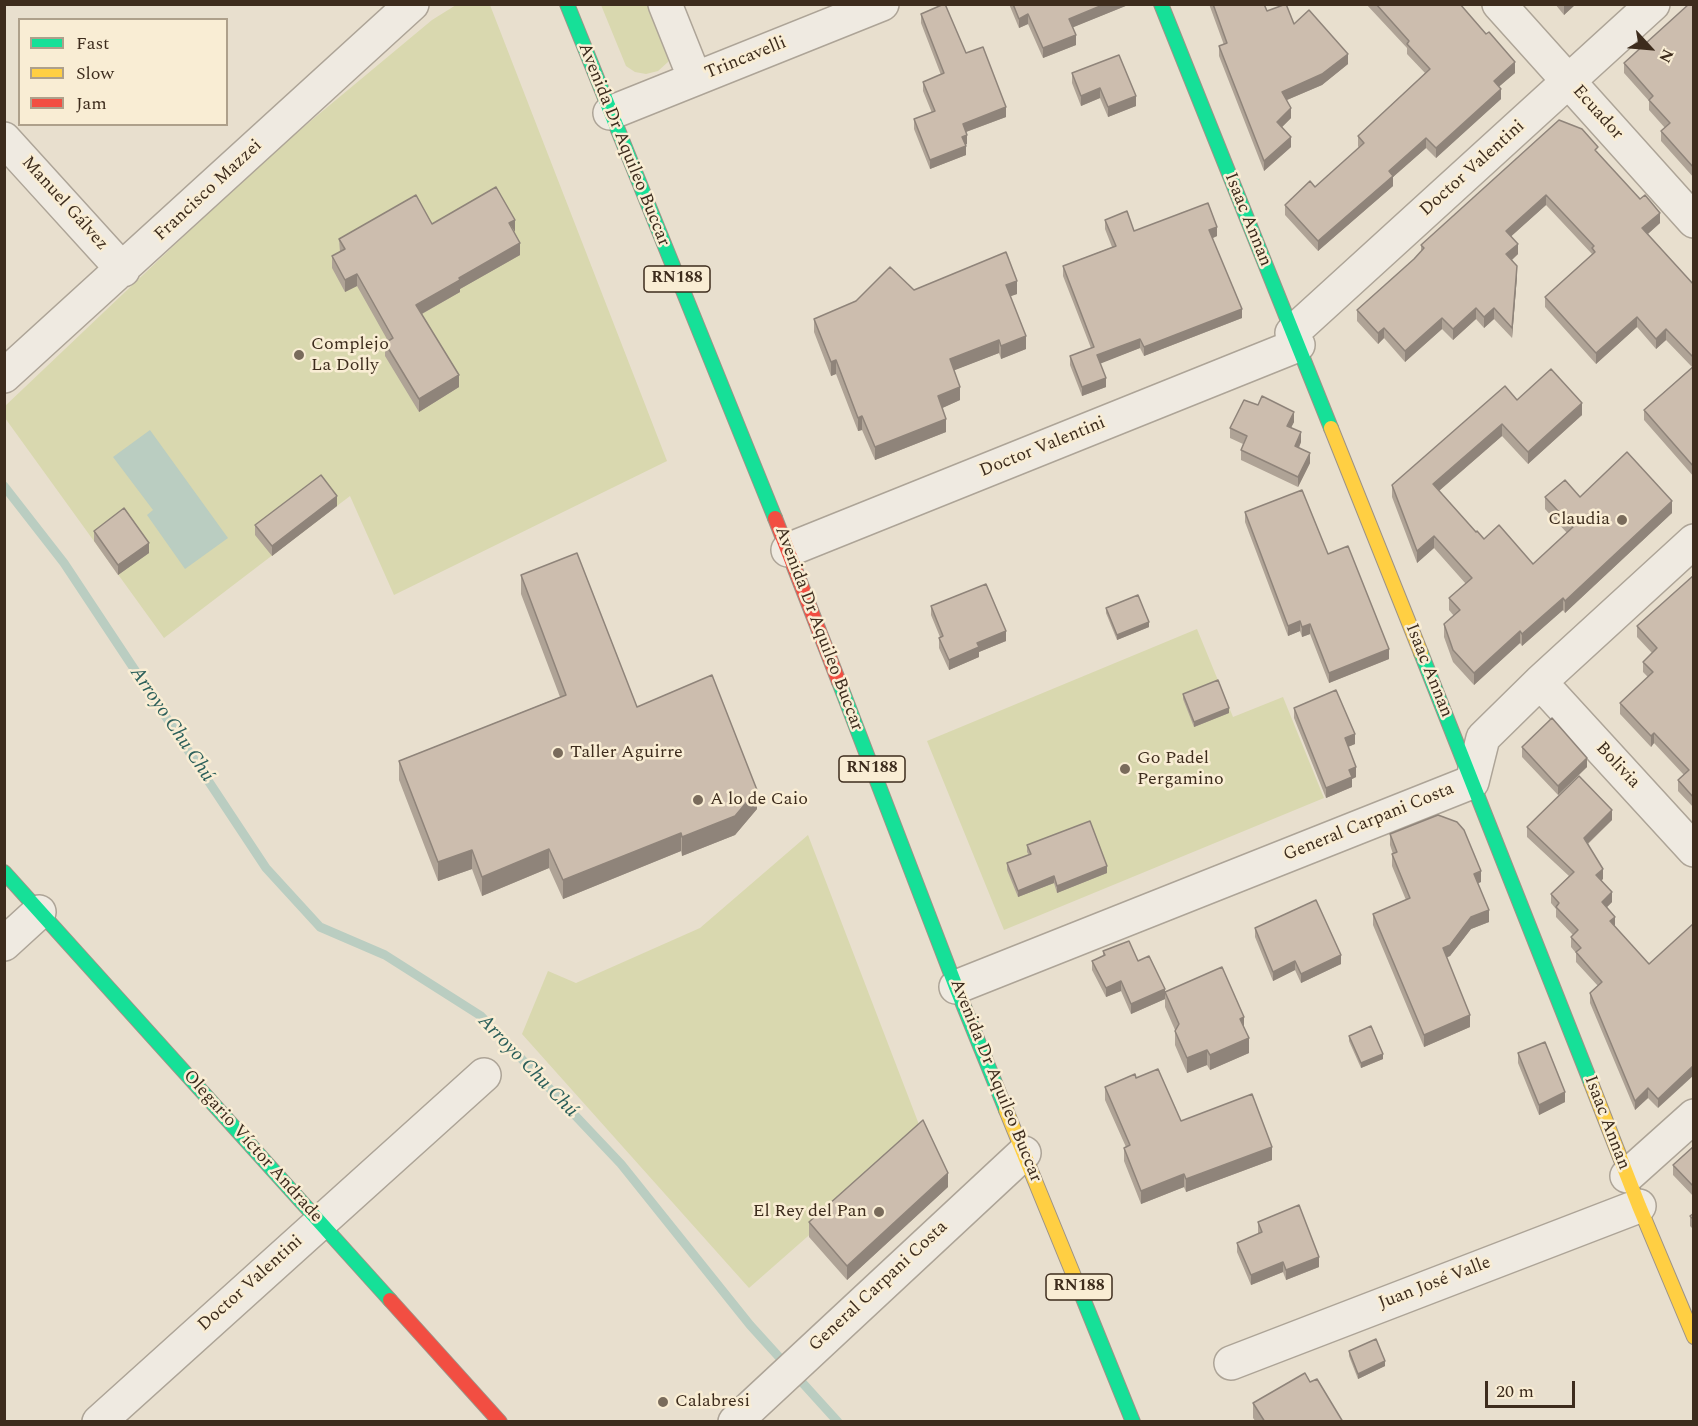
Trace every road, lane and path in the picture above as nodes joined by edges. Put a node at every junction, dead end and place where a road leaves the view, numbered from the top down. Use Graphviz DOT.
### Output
graph roads {
  1 [pos="412,4"];
  2 [pos="567,4"];
  3 [pos="665,4"];
  4 [pos="882,4"];
  5 [pos="1161,4"];
  6 [pos="1499,4"];
  7 [pos="1653,4"];
  8 [pos="695,79"];
  9 [pos="1569,81"];
  10 [pos="610,113"];
  11 [pos="4,139"];
  12 [pos="1694,221"];
  13 [pos="123,270"];
  14 [pos="1295,339"];
  15 [pos="4,376"];
  16 [pos="1694,540"];
  17 [pos="788,550"];
  18 [pos="1540,682"];
  19 [pos="1472,782"];
  20 [pos="1694,850"];
  21 [pos="4,872"];
  22 [pos="39,912"];
  23 [pos="4,944"];
  24 [pos="956,987"];
  25 [pos="484,1075"];
  26 [pos="1694,1116"];
  27 [pos="1024,1153"];
  28 [pos="1627,1176"];
  29 [pos="1639,1206"];
  30 [pos="320,1222"];
  31 [pos="1694,1337"];
  32 [pos="1231,1363"];
  33 [pos="99,1422"];
  34 [pos="500,1422"];
  35 [pos="735,1422"];
  36 [pos="1133,1422"];
  1 -- 13 [label="street, Francisco Mazzei"];
  2 -- 10 [label="main road, Avenida Dr Aquileo Buccar / RN188"];
  3 -- 8 [label="street"];
  4 -- 8 [label="street, Trincavelli"];
  5 -- 14 [label="main road, Isaac Annan"];
  6 -- 9 [label="street, Ecuador"];
  7 -- 9 [label="street, Doctor Valentini"];
  8 -- 10 [label="street, Trincavelli"];
  9 -- 12 [label="street, Ecuador"];
  9 -- 14 [label="street, Doctor Valentini"];
  10 -- 17 [label="main road, Avenida Dr Aquileo Buccar / RN188"];
  11 -- 13 [label="street, Manuel Gálvez"];
  13 -- 15 [label="street, Francisco Mazzei"];
  14 -- 17 [label="street, Doctor Valentini"];
  14 -- 19 [label="main road, Isaac Annan"];
  16 -- 18 [label="street, General Carpani Costa"];
  17 -- 24 [label="main road, Avenida Dr Aquileo Buccar / RN188"];
  18 -- 19 [label="street, General Carpani Costa"];
  18 -- 20 [label="street, Bolivia"];
  19 -- 24 [label="street, General Carpani Costa"];
  19 -- 28 [label="main road, Isaac Annan"];
  21 -- 22 [label="main road, Olegario Víctor Andrade"];
  22 -- 23 [label="street"];
  22 -- 30 [label="main road, Olegario Víctor Andrade"];
  24 -- 27 [label="main road, Avenida Dr Aquileo Buccar / RN188"];
  25 -- 30 [label="street, Doctor Valentini"];
  26 -- 28 [label="street"];
  27 -- 35 [label="street, General Carpani Costa"];
  27 -- 36 [label="main road, Avenida Dr Aquileo Buccar / RN188"];
  28 -- 29 [label="main road, Isaac Annan"];
  29 -- 31 [label="main road, Isaac Annan"];
  29 -- 32 [label="street, Juan José Valle"];
  30 -- 33 [label="street, Doctor Valentini"];
  30 -- 34 [label="main road, Olegario Víctor Andrade"];
}
